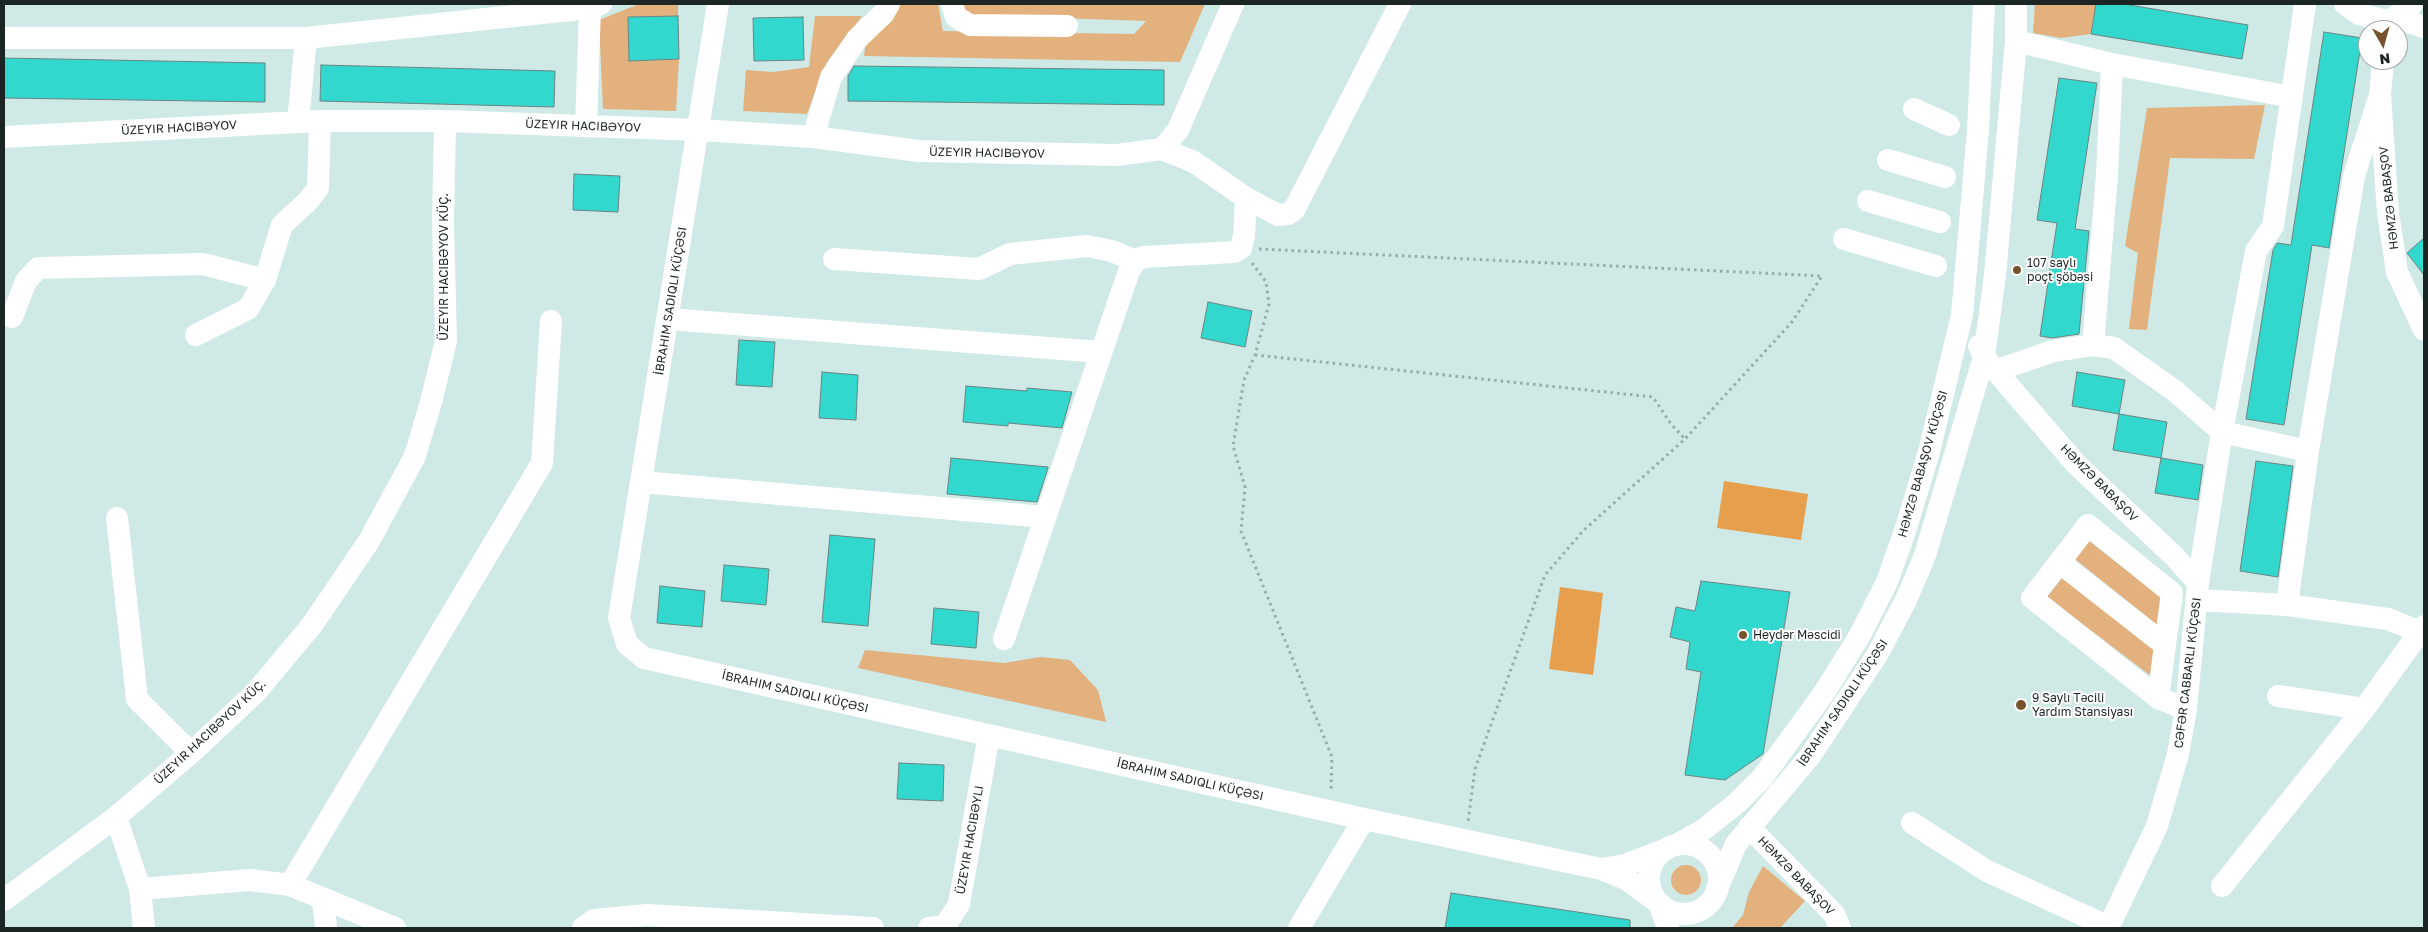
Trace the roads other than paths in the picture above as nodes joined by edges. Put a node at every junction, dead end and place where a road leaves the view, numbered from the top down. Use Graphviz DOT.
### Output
graph roads {
  1 [pos="718,4"];
  2 [pos="889,4"];
  3 [pos="952,4"];
  4 [pos="1233,4"];
  5 [pos="1400,4"];
  6 [pos="1984,4"];
  7 [pos="2016,4"];
  8 [pos="2305,4"];
  9 [pos="2345,4"];
  10 [pos="595,6"];
  11 [pos="2394,18"];
  12 [pos="1067,26"];
  13 [pos="2424,27"];
  14 [pos="4,38"];
  15 [pos="306,38"];
  16 [pos="2016,41"];
  17 [pos="2112,64"];
  18 [pos="2382,70"];
  19 [pos="2380,95"];
  20 [pos="2292,97"];
  21 [pos="1914,109"];
  22 [pos="320,121"];
  23 [pos="445,121"];
  24 [pos="298,122"];
  25 [pos="1949,125"];
  26 [pos="586,126"];
  27 [pos="699,130"];
  28 [pos="4,136"];
  29 [pos="813,137"];
  30 [pos="1162,149"];
  31 [pos="1888,160"];
  32 [pos="1945,177"];
  33 [pos="1246,198"];
  34 [pos="1868,201"];
  35 [pos="1940,222"];
  36 [pos="1844,239"];
  37 [pos="834,259"];
  38 [pos="1136,261"];
  39 [pos="1936,266"];
  40 [pos="265,280"];
  41 [pos="1962,315"];
  42 [pos="12,317"];
  43 [pos="668,319"];
  44 [pos="552,320"];
  45 [pos="2424,330"];
  46 [pos="196,335"];
  47 [pos="2093,345"];
  48 [pos="1101,352"];
  49 [pos="1991,364"];
  50 [pos="2222,432"];
  51 [pos="2308,450"];
  52 [pos="641,482"];
  53 [pos="1045,517"];
  54 [pos="117,518"];
  55 [pos="2060,562"];
  56 [pos="2198,592"];
  57 [pos="2287,605"];
  58 [pos="2422,629"];
  59 [pos="1004,639"];
  60 [pos="2165,644"];
  61 [pos="2278,696"];
  62 [pos="2158,698"];
  63 [pos="2186,709"];
  64 [pos="2364,709"];
  65 [pos="989,735"];
  66 [pos="191,753"];
  67 [pos="116,817"];
  68 [pos="1364,819"];
  69 [pos="1912,823"];
  70 [pos="1749,827"];
  71 [pos="1672,847"];
  72 [pos="1601,869"];
  73 [pos="290,885"];
  74 [pos="2222,886"];
  75 [pos="140,889"];
  76 [pos="1713,896"];
  77 [pos="323,899"];
  78 [pos="4,900"];
  79 [pos="1658,903"];
  80 [pos="144,928"];
  81 [pos="326,928"];
  82 [pos="395,928"];
  83 [pos="583,928"];
  84 [pos="873,928"];
  85 [pos="929,928"];
  86 [pos="1299,928"];
  87 [pos="1668,928"];
  88 [pos="1687,928"];
  89 [pos="1840,928"];
  90 [pos="2109,928"];
  1 -- 27 [label="street"];
  2 -- 29 [label="street"];
  3 -- 12 [label="street"];
  4 -- 30 [label="street"];
  5 -- 33 [label="street"];
  6 -- 41 [label="street, HƏMZƏ BABAŞOV KÜÇƏSI"];
  7 -- 16 [label="street"];
  8 -- 20 [label="street"];
  9 -- 11 [label="street"];
  10 -- 15 [label="street"];
  10 -- 26 [label="street"];
  11 -- 13 [label="street"];
  14 -- 15 [label="street"];
  15 -- 24 [label="street"];
  16 -- 17 [label="street"];
  16 -- 49 [label="street"];
  17 -- 20 [label="street"];
  17 -- 47 [label="street"];
  18 -- 19 [label="street, HƏMZƏ BABAŞOV"];
  19 -- 45 [label="street, HƏMZƏ BABAŞOV"];
  19 -- 51 [label="street"];
  20 -- 50 [label="street"];
  21 -- 25 [label="street"];
  22 -- 23 [label="street"];
  22 -- 24 [label="street"];
  22 -- 40 [label="street"];
  23 -- 26 [label="street"];
  23 -- 66 [label="street"];
  24 -- 28 [label="street"];
  26 -- 27 [label="street"];
  27 -- 29 [label="street"];
  27 -- 43 [label="street"];
  29 -- 30 [label="street"];
  30 -- 33 [label="street"];
  31 -- 32 [label="street"];
  33 -- 38 [label="street"];
  34 -- 35 [label="street"];
  36 -- 39 [label="street"];
  37 -- 38 [label="street"];
  38 -- 48 [label="street"];
  40 -- 42 [label="street"];
  40 -- 46 [label="street"];
  41 -- 49 [label="street, HƏMZƏ BABAŞOV"];
  41 -- 71 [label="street, HƏMZƏ BABAŞOV KÜÇƏSI"];
  43 -- 48 [label="street"];
  43 -- 52 [label="street"];
  44 -- 73 [label="street"];
  47 -- 49 [label="street"];
  47 -- 50 [label="street"];
  48 -- 53 [label="street"];
  49 -- 56 [label="street, HƏMZƏ BABAŞOV"];
  49 -- 70 [label="street"];
  50 -- 51 [label="street"];
  50 -- 56 [label="street"];
  51 -- 57 [label="street"];
  52 -- 53 [label="street"];
  52 -- 65 [label="street"];
  53 -- 59 [label="street"];
  54 -- 66 [label="street"];
  55 -- 60 [label="street"];
  55 -- 60 [label="street"];
  55 -- 62 [label="street"];
  56 -- 57 [label="street"];
  56 -- 63 [label="street"];
  57 -- 58 [label="street"];
  58 -- 64 [label="street"];
  60 -- 62 [label="street"];
  61 -- 64 [label="street"];
  62 -- 63 [label="street"];
  63 -- 90 [label="street"];
  64 -- 74 [label="street"];
  65 -- 68 [label="street"];
  65 -- 85 [label="street"];
  66 -- 67 [label="street"];
  67 -- 75 [label="street"];
  67 -- 78 [label="street"];
  68 -- 72 [label="street"];
  68 -- 86 [label="street"];
  69 -- 90 [label="street"];
  70 -- 76 [label="street"];
  70 -- 89 [label="street, HƏMZƏ BABAŞOV"];
  71 -- 72 [label="street, HƏMZƏ BABAŞOV KÜÇƏSI"];
  71 -- 76 [label="street"];
  71 -- 79 [label="street"];
  72 -- 79 [label="street"];
  73 -- 75 [label="street"];
  73 -- 77 [label="street"];
  75 -- 80 [label="street"];
  76 -- 79 [label="street"];
  76 -- 88 [label="street"];
  77 -- 81 [label="street"];
  77 -- 82 [label="street"];
  79 -- 87 [label="street"];
  83 -- 84 [label="street"];
}
